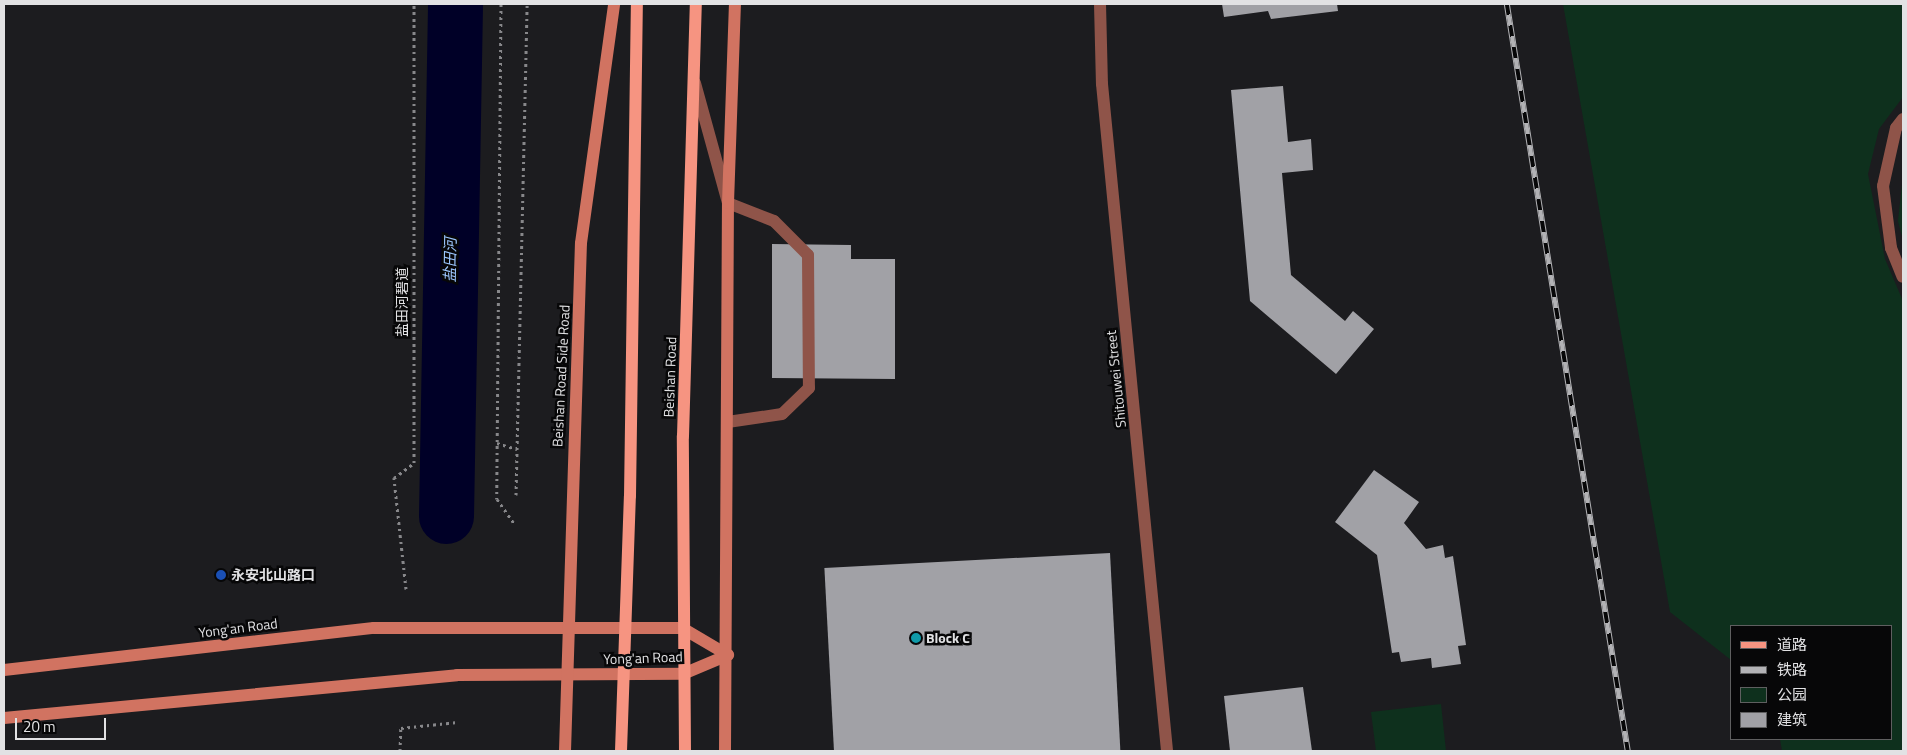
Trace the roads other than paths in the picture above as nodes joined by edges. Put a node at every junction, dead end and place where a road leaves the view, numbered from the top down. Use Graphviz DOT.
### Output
graph roads {
  1 [pos="614,4"];
  2 [pos="637,4"];
  3 [pos="696,4"];
  4 [pos="735,4"];
  5 [pos="1100,4"];
  6 [pos="696,83"];
  7 [pos="1903,119"];
  8 [pos="728,203"];
  9 [pos="1903,277"];
  10 [pos="728,422"];
  11 [pos="565,625"];
  12 [pos="627,626"];
  13 [pos="682,628"];
  14 [pos="728,655"];
  15 [pos="4,670"];
  16 [pos="566,672"];
  17 [pos="683,674"];
  18 [pos="624,676"];
  19 [pos="4,718"];
  20 [pos="564,751"];
  21 [pos="621,751"];
  22 [pos="685,751"];
  23 [pos="725,751"];
  24 [pos="1167,751"];
  1 -- 11 [label="street, Beishan Road Side Road"];
  2 -- 12 [label="main road"];
  3 -- 6 [label="main road, Beishan Road"];
  4 -- 8 [label="street"];
  5 -- 24 [label="street, Shitouwei Street"];
  6 -- 8 [label="street"];
  6 -- 13 [label="main road, Beishan Road"];
  7 -- 9 [label="street"];
  8 -- 10 [label="street"];
  8 -- 10 [label="street"];
  10 -- 14 [label="street"];
  11 -- 12 [label="street, Yong'an Road"];
  11 -- 15 [label="street, Yong'an Road"];
  11 -- 16 [label="street, Beishan Road Side Road"];
  12 -- 13 [label="street, Yong'an Road"];
  12 -- 18 [label="main road"];
  13 -- 14 [label="street, Yong'an Road"];
  13 -- 17 [label="main road, Beishan Road"];
  14 -- 17 [label="street, Yong'an Road"];
  14 -- 23 [label="street"];
  16 -- 18 [label="street, Yong'an Road"];
  16 -- 19 [label="street, Yong'an Road"];
  16 -- 20 [label="street, Beishan Road Side Road"];
  17 -- 18 [label="street, Yong'an Road"];
  17 -- 22 [label="main road, Beishan Road"];
  18 -- 21 [label="main road"];
}
